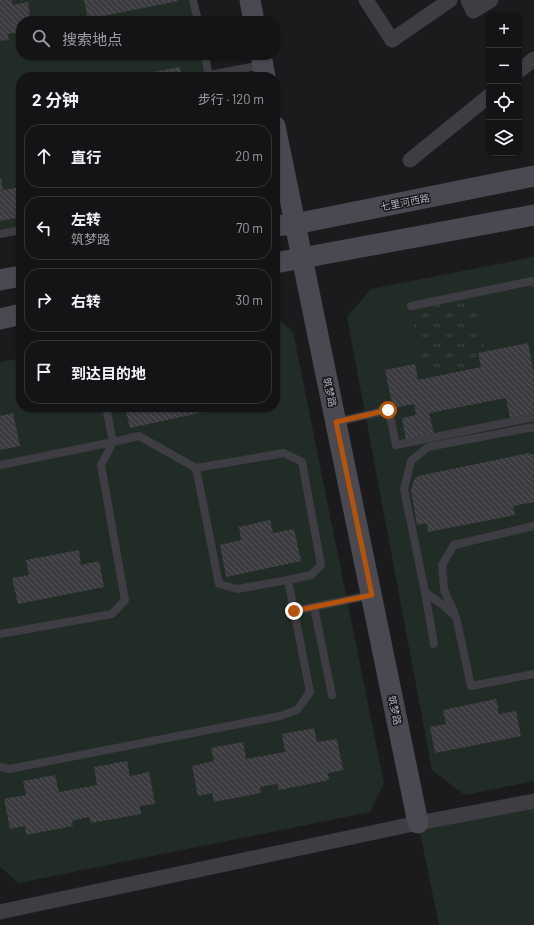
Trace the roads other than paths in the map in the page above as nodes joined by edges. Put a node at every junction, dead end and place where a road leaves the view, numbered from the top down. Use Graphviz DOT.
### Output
graph roads {
  1 [pos="193,0"];
  2 [pos="250,0"];
  3 [pos="366,0"];
  4 [pos="450,0"];
  5 [pos="468,0"];
  6 [pos="491,0"];
  7 [pos="197,16"];
  8 [pos="253,16"];
  9 [pos="534,59"];
  10 [pos="206,60"];
  11 [pos="263,66"];
  12 [pos="522,69"];
  13 [pos="208,72"];
  14 [pos="231,72"];
  15 [pos="486,98"];
  16 [pos="410,160"];
  17 [pos="280,176"];
  18 [pos="534,176"];
  19 [pos="534,215"];
  20 [pos="285,225"];
  21 [pos="16,231"];
  22 [pos="0,234"];
  23 [pos="303,258"];
  24 [pos="280,262"];
  25 [pos="16,277"];
  26 [pos="0,280"];
  27 [pos="534,283"];
  28 [pos="411,306"];
  29 [pos="16,315"];
  30 [pos="0,319"];
  31 [pos="107,412"];
  32 [pos="534,417"];
  33 [pos="336,422"];
  34 [pos="534,427"];
  35 [pos="113,442"];
  36 [pos="0,465"];
  37 [pos="196,468"];
  38 [pos="534,526"];
  39 [pos="288,580"];
  40 [pos="425,592"];
  41 [pos="372,595"];
  42 [pos="314,607"];
  43 [pos="294,611"];
  44 [pos="456,616"];
  45 [pos="0,634"];
  46 [pos="434,644"];
  47 [pos="534,674"];
  48 [pos="332,695"];
  49 [pos="0,767"];
  50 [pos="534,801"];
  51 [pos="418,823"];
  52 [pos="0,912"];
  1 -- 7 [label="lane"];
  2 -- 8 [label="street"];
  3 -- 4 [label="street"];
  5 -- 6 [label="street"];
  9 -- 12 [label="street"];
  10 -- 13 [label="lane"];
  11 -- 14 [label="lane"];
  15 -- 16 [label="street"];
  17 -- 20 [label="street, 筑梦路"];
  18 -- 20 [label="street, 七里河西路"];
  19 -- 23 [label="street"];
  20 -- 23 [label="street, 筑梦路"];
  21 -- 22 [label="lane"];
  23 -- 24 [label="street"];
  23 -- 33 [label="street, 筑梦路"];
  25 -- 26 [label="street"];
  27 -- 28 [label="lane"];
  29 -- 30 [label="street"];
  31 -- 35 [label="lane"];
  32 -- 33 [label="lane"];
  33 -- 41 [label="street, 筑梦路"];
  34 -- 40 [label="lane"];
  35 -- 36 [label="lane"];
  35 -- 37 [label="lane"];
  35 -- 45 [label="lane"];
  37 -- 39 [label="lane"];
  37 -- 39 [label="lane"];
  38 -- 44 [label="lane"];
  39 -- 43 [label="lane"];
  40 -- 44 [label="lane"];
  40 -- 46 [label="lane"];
  41 -- 42 [label="lane"];
  41 -- 51 [label="street, 筑梦路"];
  42 -- 43 [label="lane"];
  42 -- 48 [label="lane"];
  43 -- 49 [label="lane"];
  44 -- 47 [label="lane"];
  50 -- 51 [label="street"];
  51 -- 52 [label="street"];
}
